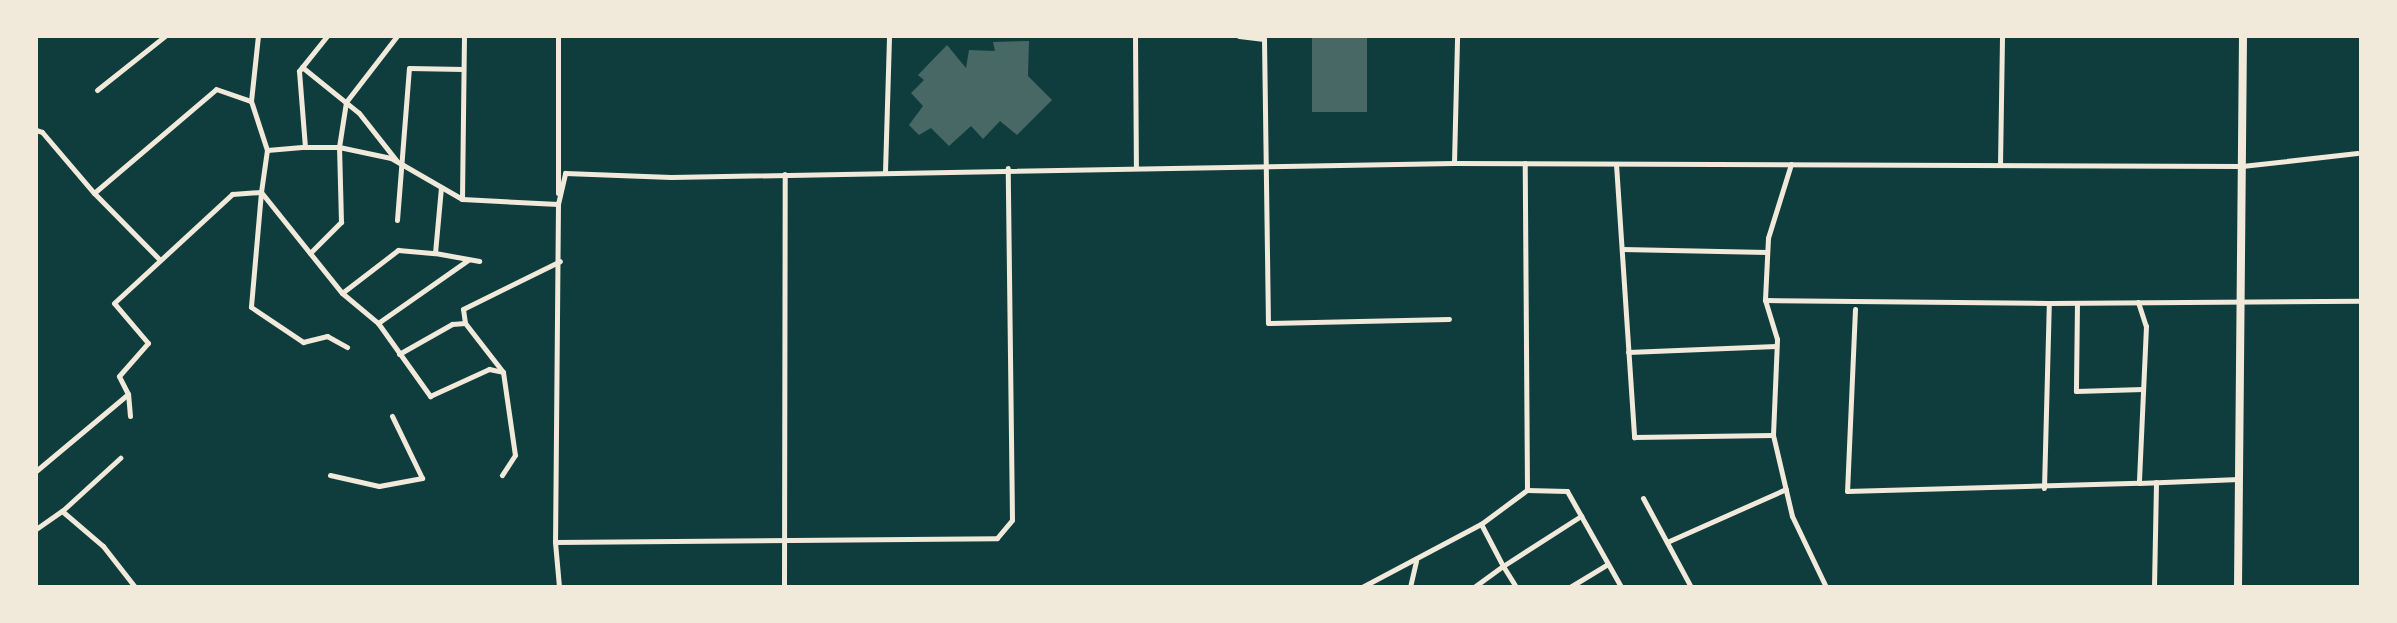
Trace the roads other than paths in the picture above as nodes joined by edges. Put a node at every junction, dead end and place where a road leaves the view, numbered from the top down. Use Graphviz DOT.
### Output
graph roads {
  1 [pos="165,36"];
  2 [pos="258,36"];
  3 [pos="327,36"];
  4 [pos="397,36"];
  5 [pos="464,36"];
  6 [pos="558,36"];
  7 [pos="889,36"];
  8 [pos="1135,36"];
  9 [pos="1239,36"];
  10 [pos="1457,36"];
  11 [pos="2001,36"];
  12 [pos="2243,36"];
  13 [pos="302,67"];
  14 [pos="463,69"];
  15 [pos="97,90"];
  16 [pos="251,101"];
  17 [pos="346,102"];
  18 [pos="36,130"];
  19 [pos="305,147"];
  20 [pos="339,147"];
  21 [pos="267,150"];
  22 [pos="2357,153"];
  23 [pos="399,163"];
  24 [pos="1454,163"];
  25 [pos="1525,163"];
  26 [pos="1616,164"];
  27 [pos="1791,164"];
  28 [pos="1266,165"];
  29 [pos="2000,165"];
  30 [pos="2242,166"];
  31 [pos="1136,167"];
  32 [pos="1008,168"];
  33 [pos="885,172"];
  34 [pos="785,174"];
  35 [pos="441,187"];
  36 [pos="261,192"];
  37 [pos="94,193"];
  38 [pos="462,199"];
  39 [pos="558,204"];
  40 [pos="397,220"];
  41 [pos="1622,249"];
  42 [pos="1767,252"];
  43 [pos="310,253"];
  44 [pos="435,253"];
  45 [pos="160,260"];
  46 [pos="468,260"];
  47 [pos="479,261"];
  48 [pos="560,261"];
  49 [pos="342,293"];
  50 [pos="1766,300"];
  51 [pos="2241,301"];
  52 [pos="2361,301"];
  53 [pos="2138,302"];
  54 [pos="2049,303"];
  55 [pos="2077,303"];
  56 [pos="1855,309"];
  57 [pos="1449,319"];
  58 [pos="378,323"];
  59 [pos="465,323"];
  60 [pos="1776,346"];
  61 [pos="347,347"];
  62 [pos="1628,352"];
  63 [pos="399,354"];
  64 [pos="503,372"];
  65 [pos="2143,389"];
  66 [pos="128,394"];
  67 [pos="130,416"];
  68 [pos="392,416"];
  69 [pos="1773,435"];
  70 [pos="120,458"];
  71 [pos="36,471"];
  72 [pos="330,475"];
  73 [pos="502,475"];
  74 [pos="2239,479"];
  75 [pos="2156,482"];
  76 [pos="2139,483"];
  77 [pos="2044,488"];
  78 [pos="1786,489"];
  79 [pos="1527,490"];
  80 [pos="1643,498"];
  81 [pos="62,511"];
  82 [pos="1581,516"];
  83 [pos="1481,524"];
  84 [pos="36,529"];
  85 [pos="784,540"];
  86 [pos="555,542"];
  87 [pos="1666,542"];
  88 [pos="1416,561"];
  89 [pos="1608,564"];
  90 [pos="1503,566"];
  91 [pos="135,587"];
  92 [pos="559,587"];
  93 [pos="784,587"];
  94 [pos="1362,587"];
  95 [pos="1410,587"];
  96 [pos="1474,587"];
  97 [pos="1516,587"];
  98 [pos="1570,587"];
  99 [pos="1621,587"];
  100 [pos="1692,587"];
  101 [pos="1826,587"];
  102 [pos="2154,587"];
  103 [pos="2238,587"];
  1 -- 15 [label="street"];
  2 -- 16 [label="street"];
  3 -- 13 [label="street"];
  4 -- 17 [label="street"];
  5 -- 14 [label="street"];
  6 -- 39 [label="street"];
  7 -- 33 [label="street"];
  8 -- 31 [label="street"];
  9 -- 28 [label="street"];
  10 -- 24 [label="street"];
  11 -- 29 [label="street"];
  12 -- 30 [label="main road"];
  13 -- 17 [label="street"];
  13 -- 19 [label="street"];
  14 -- 23 [label="street"];
  14 -- 38 [label="street"];
  16 -- 21 [label="street"];
  16 -- 37 [label="street"];
  17 -- 20 [label="street"];
  17 -- 23 [label="street"];
  18 -- 37 [label="street"];
  19 -- 20 [label="street"];
  19 -- 21 [label="street"];
  20 -- 23 [label="street"];
  20 -- 43 [label="street"];
  21 -- 36 [label="street"];
  22 -- 30 [label="street"];
  23 -- 35 [label="street"];
  23 -- 40 [label="street"];
  24 -- 25 [label="street"];
  24 -- 28 [label="street"];
  25 -- 26 [label="street"];
  25 -- 79 [label="street"];
  26 -- 27 [label="street"];
  26 -- 41 [label="street"];
  27 -- 29 [label="street"];
  27 -- 42 [label="street"];
  28 -- 31 [label="street"];
  28 -- 57 [label="street"];
  29 -- 30 [label="street"];
  30 -- 51 [label="main road"];
  31 -- 32 [label="street"];
  32 -- 33 [label="street"];
  32 -- 85 [label="street"];
  33 -- 34 [label="street"];
  34 -- 39 [label="street"];
  34 -- 85 [label="street"];
  35 -- 38 [label="street"];
  35 -- 44 [label="street"];
  36 -- 43 [label="street"];
  36 -- 45 [label="street"];
  36 -- 61 [label="street"];
  37 -- 45 [label="street"];
  38 -- 39 [label="street"];
  39 -- 48 [label="street"];
  41 -- 42 [label="street"];
  41 -- 62 [label="street"];
  42 -- 50 [label="street"];
  43 -- 49 [label="street"];
  44 -- 46 [label="street"];
  44 -- 49 [label="street"];
  45 -- 66 [label="street"];
  46 -- 47 [label="street"];
  46 -- 58 [label="street"];
  48 -- 59 [label="street"];
  48 -- 86 [label="street"];
  49 -- 58 [label="street"];
  50 -- 54 [label="street"];
  50 -- 60 [label="street"];
  51 -- 52 [label="street"];
  51 -- 53 [label="street"];
  51 -- 74 [label="main road"];
  53 -- 55 [label="street"];
  53 -- 65 [label="street"];
  54 -- 55 [label="street"];
  54 -- 77 [label="street"];
  55 -- 65 [label="street"];
  56 -- 77 [label="street"];
  58 -- 63 [label="street"];
  59 -- 63 [label="street"];
  59 -- 64 [label="street"];
  60 -- 62 [label="street"];
  60 -- 69 [label="street"];
  62 -- 69 [label="street"];
  63 -- 64 [label="street"];
  64 -- 73 [label="street"];
  65 -- 76 [label="street"];
  66 -- 67 [label="street"];
  66 -- 71 [label="street"];
  68 -- 72 [label="street"];
  69 -- 78 [label="street"];
  70 -- 81 [label="street"];
  74 -- 75 [label="street"];
  74 -- 103 [label="main road"];
  75 -- 76 [label="street"];
  75 -- 102 [label="street"];
  76 -- 77 [label="street"];
  78 -- 87 [label="street"];
  78 -- 101 [label="street"];
  79 -- 82 [label="street"];
  79 -- 83 [label="street"];
  80 -- 87 [label="street"];
  81 -- 84 [label="street"];
  81 -- 91 [label="street"];
  82 -- 89 [label="street"];
  82 -- 90 [label="street"];
  83 -- 88 [label="street"];
  83 -- 90 [label="street"];
  85 -- 86 [label="street"];
  85 -- 93 [label="street"];
  86 -- 92 [label="street"];
  87 -- 100 [label="street"];
  88 -- 94 [label="street"];
  88 -- 95 [label="street"];
  89 -- 98 [label="street"];
  89 -- 99 [label="street"];
  90 -- 96 [label="street"];
  90 -- 97 [label="street"];
}
